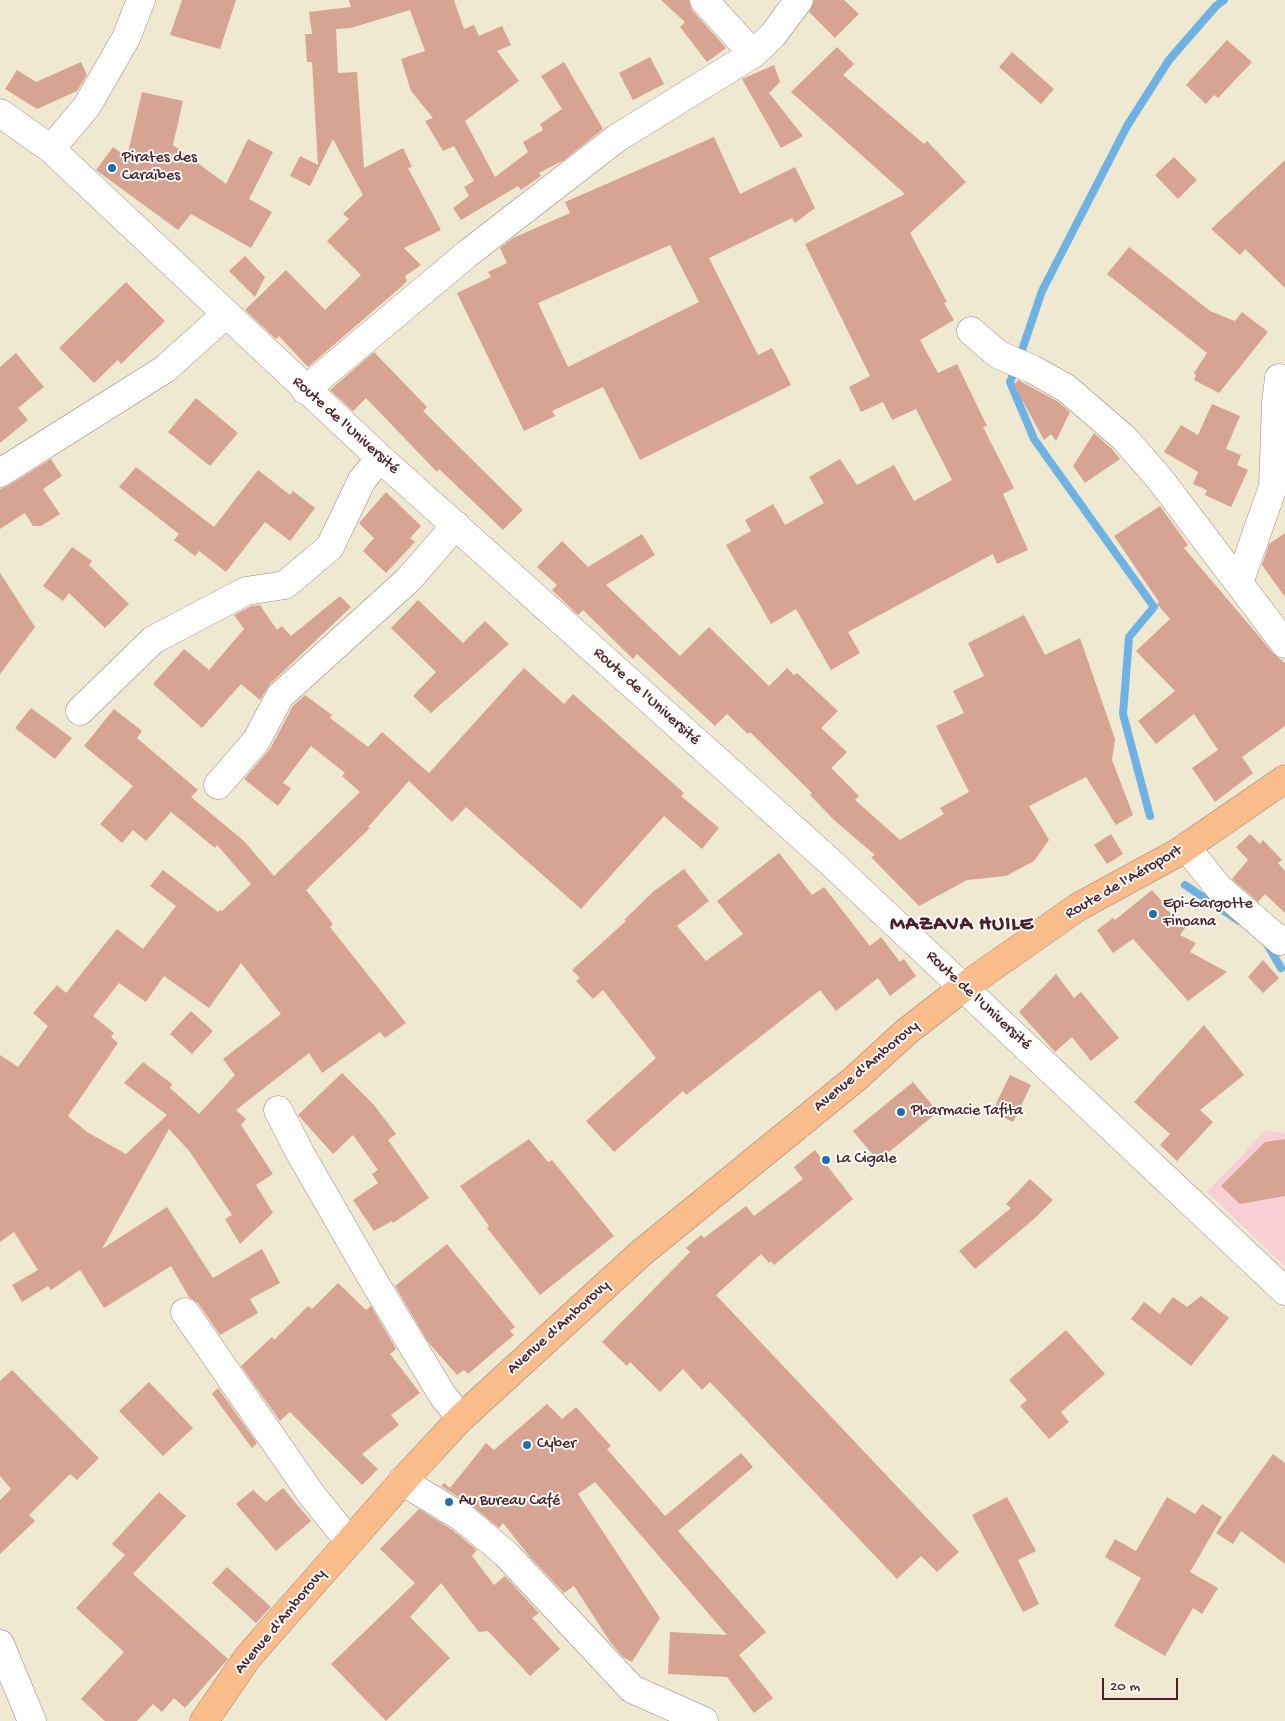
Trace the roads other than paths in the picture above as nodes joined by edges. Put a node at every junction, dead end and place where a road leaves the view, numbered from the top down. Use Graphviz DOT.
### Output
graph roads {
  1 [pos="141,0"];
  2 [pos="704,0"];
  3 [pos="799,0"];
  4 [pos="753,54"];
  5 [pos="0,113"];
  6 [pos="51,148"];
  7 [pos="225,315"];
  8 [pos="972,331"];
  9 [pos="1279,378"];
  10 [pos="305,390"];
  11 [pos="380,458"];
  12 [pos="0,473"];
  13 [pos="456,525"];
  14 [pos="1239,583"];
  15 [pos="1285,644"];
  16 [pos="80,711"];
  17 [pos="1285,780"];
  18 [pos="218,784"];
  19 [pos="1186,847"];
  20 [pos="1284,941"];
  21 [pos="964,987"];
  22 [pos="278,1110"];
  23 [pos="1285,1291"];
  24 [pos="185,1312"];
  25 [pos="461,1418"];
  26 [pos="402,1481"];
  27 [pos="349,1541"];
  28 [pos="0,1644"];
  29 [pos="32,1721"];
  30 [pos="204,1721"];
  31 [pos="704,1721"];
  1 -- 6 [label="street"];
  2 -- 4 [label="street"];
  3 -- 4 [label="street"];
  4 -- 10 [label="street"];
  5 -- 6 [label="street, Route de l'Université"];
  6 -- 7 [label="street, Route de l'Université"];
  7 -- 10 [label="street, Route de l'Université"];
  7 -- 12 [label="street"];
  8 -- 14 [label="street"];
  9 -- 14 [label="street"];
  10 -- 11 [label="street, Route de l'Université"];
  11 -- 13 [label="street, Route de l'Université"];
  11 -- 16 [label="street"];
  13 -- 18 [label="street"];
  13 -- 21 [label="street, Route de l'Université"];
  14 -- 15 [label="street"];
  17 -- 19 [label="main road, Route de l'Aéroport"];
  19 -- 20 [label="street"];
  19 -- 21 [label="main road, Route de l'Aéroport"];
  21 -- 23 [label="street, Route de l'Université"];
  21 -- 25 [label="main road, Avenue d'Amborovy"];
  22 -- 25 [label="street"];
  24 -- 27 [label="street"];
  25 -- 26 [label="main road, Avenue d'Amborovy"];
  26 -- 27 [label="main road, Avenue d'Amborovy"];
  26 -- 31 [label="street"];
  27 -- 30 [label="main road, Avenue d'Amborovy"];
  28 -- 29 [label="street"];
}
